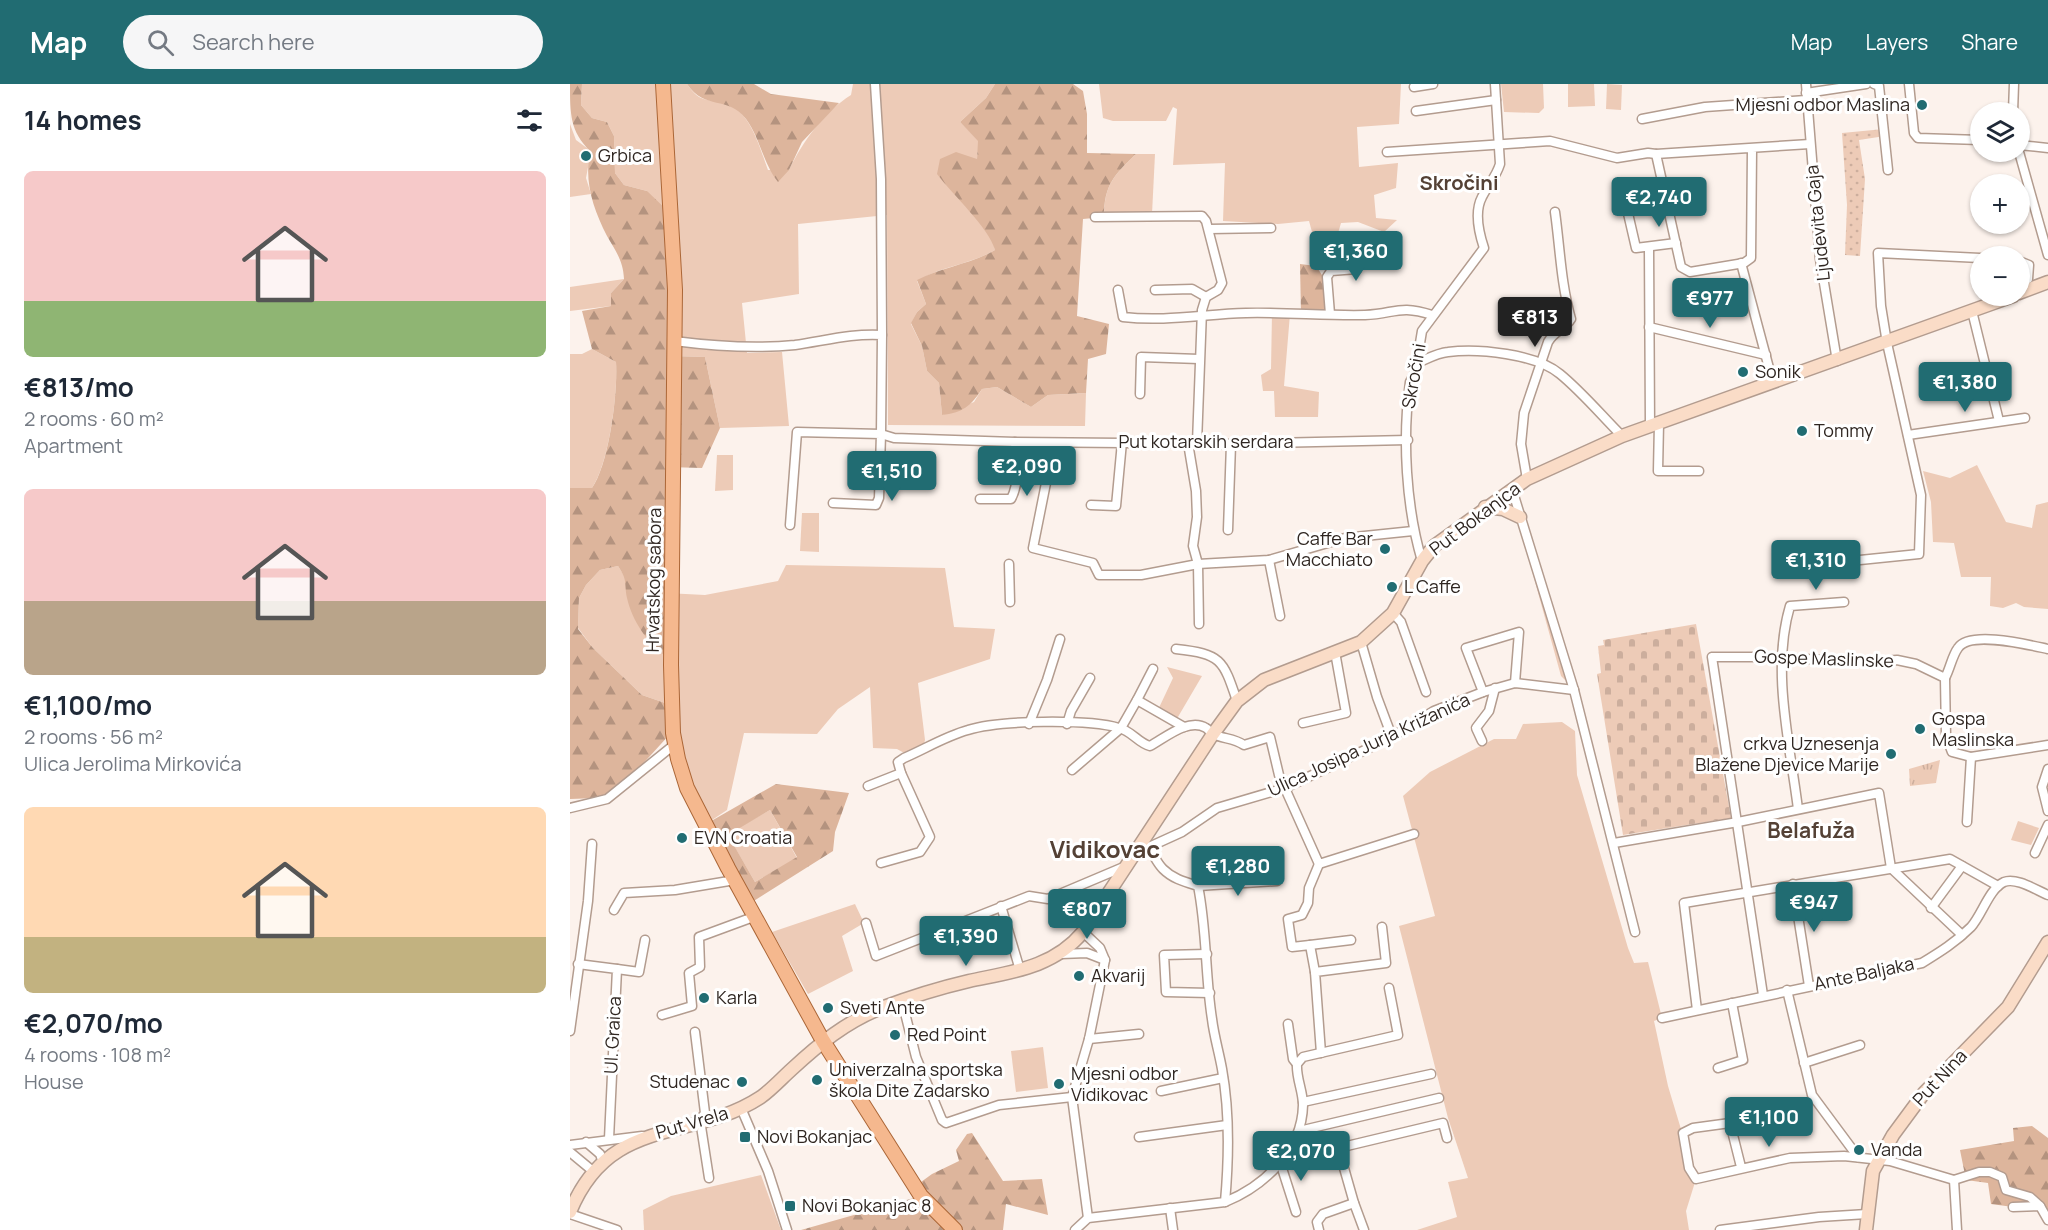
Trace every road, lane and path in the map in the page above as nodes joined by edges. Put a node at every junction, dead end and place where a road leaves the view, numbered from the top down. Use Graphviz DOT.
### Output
graph roads {
  1 [pos="663,84"];
  2 [pos="874,84"];
  3 [pos="1433,84"];
  4 [pos="1495,84"];
  5 [pos="1866,84"];
  6 [pos="1874,84"];
  7 [pos="1909,84"];
  8 [pos="2013,84"];
  9 [pos="1414,87"];
  10 [pos="1806,92"];
  11 [pos="1496,100"];
  12 [pos="2013,102"];
  13 [pos="1416,111"];
  14 [pos="1642,119"];
  15 [pos="1970,140"];
  16 [pos="1810,144"];
  17 [pos="1498,145"];
  18 [pos="2030,146"];
  19 [pos="2048,148"];
  20 [pos="1752,150"];
  21 [pos="1387,152"];
  22 [pos="1656,154"];
  23 [pos="2022,162"];
  24 [pos="1888,170"];
  25 [pos="1624,196"];
  26 [pos="1555,212"];
  27 [pos="1095,217"];
  28 [pos="1271,228"];
  29 [pos="1209,229"];
  30 [pos="1676,243"];
  31 [pos="1358,244"];
  32 [pos="1649,248"];
  33 [pos="2048,255"];
  34 [pos="1970,258"];
  35 [pos="1741,263"];
  36 [pos="2048,282"];
  37 [pos="2030,289"];
  38 [pos="1118,290"];
  39 [pos="1155,290"];
  40 [pos="1206,297"];
  41 [pos="1986,306"];
  42 [pos="1972,311"];
  43 [pos="1330,314"];
  44 [pos="1432,315"];
  45 [pos="1203,317"];
  46 [pos="1649,327"];
  47 [pos="882,335"];
  48 [pos="674,341"];
  49 [pos="1887,343"];
  50 [pos="1766,355"];
  51 [pos="1199,359"];
  52 [pos="1837,361"];
  53 [pos="1417,363"];
  54 [pos="1542,363"];
  55 [pos="1773,383"];
  56 [pos="1140,394"];
  57 [pos="2025,418"];
  58 [pos="1999,421"];
  59 [pos="1655,425"];
  60 [pos="881,434"];
  61 [pos="1908,435"];
  62 [pos="1622,436"];
  63 [pos="1408,440"];
  64 [pos="1015,442"];
  65 [pos="1122,442"];
  66 [pos="1054,443"];
  67 [pos="1192,443"];
  68 [pos="1231,444"];
  69 [pos="1699,471"];
  70 [pos="1527,479"];
  71 [pos="1512,489"];
  72 [pos="980,500"];
  73 [pos="833,503"];
  74 [pos="1091,505"];
  75 [pos="1485,507"];
  76 [pos="1520,517"];
  77 [pos="790,525"];
  78 [pos="1227,530"];
  79 [pos="1413,531"];
  80 [pos="1269,560"];
  81 [pos="1422,561"];
  82 [pos="1009,564"];
  83 [pos="1198,564"];
  84 [pos="1801,566"];
  85 [pos="1010,602"];
  86 [pos="1844,602"];
  87 [pos="1393,613"];
  88 [pos="1280,616"];
  89 [pos="1199,624"];
  90 [pos="1060,639"];
  91 [pos="1361,642"];
  92 [pos="1176,649"];
  93 [pos="2048,650"];
  94 [pos="1335,652"];
  95 [pos="1781,658"];
  96 [pos="1153,669"];
  97 [pos="1090,678"];
  98 [pos="1946,678"];
  99 [pos="1515,683"];
  100 [pos="1495,688"];
  101 [pos="1574,690"];
  102 [pos="1426,692"];
  103 [pos="1483,692"];
  104 [pos="1137,700"];
  105 [pos="1237,701"];
  106 [pos="1303,723"];
  107 [pos="1029,724"];
  108 [pos="1067,724"];
  109 [pos="1184,727"];
  110 [pos="1121,728"];
  111 [pos="1213,734"];
  112 [pos="1392,737"];
  113 [pos="1482,741"];
  114 [pos="675,744"];
  115 [pos="2048,745"];
  116 [pos="1971,757"];
  117 [pos="2048,769"];
  118 [pos="1072,770"];
  119 [pos="901,773"];
  120 [pos="868,786"];
  121 [pos="1285,788"];
  122 [pos="570,808"];
  123 [pos="1798,809"];
  124 [pos="2048,811"];
  125 [pos="1738,822"];
  126 [pos="1967,822"];
  127 [pos="2048,825"];
  128 [pos="1414,834"];
  129 [pos="1614,843"];
  130 [pos="592,844"];
  131 [pos="1145,845"];
  132 [pos="2035,853"];
  133 [pos="881,863"];
  134 [pos="1319,864"];
  135 [pos="1126,866"];
  136 [pos="1962,866"];
  137 [pos="1891,868"];
  138 [pos="735,880"];
  139 [pos="1277,881"];
  140 [pos="1793,884"];
  141 [pos="1198,886"];
  142 [pos="1998,886"];
  143 [pos="1747,892"];
  144 [pos="2048,895"];
  145 [pos="1001,906"];
  146 [pos="1931,908"];
  147 [pos="614,910"];
  148 [pos="756,916"];
  149 [pos="866,923"];
  150 [pos="1382,927"];
  151 [pos="1083,932"];
  152 [pos="1635,932"];
  153 [pos="1962,935"];
  154 [pos="645,940"];
  155 [pos="1351,940"];
  156 [pos="2048,942"];
  157 [pos="1310,945"];
  158 [pos="1061,954"];
  159 [pos="1207,954"];
  160 [pos="1105,960"];
  161 [pos="579,964"];
  162 [pos="617,969"];
  163 [pos="1020,970"];
  164 [pos="1315,972"];
  165 [pos="1809,986"];
  166 [pos="1389,988"];
  167 [pos="1787,990"];
  168 [pos="1210,993"];
  169 [pos="1763,995"];
  170 [pos="902,1000"];
  171 [pos="1732,1003"];
  172 [pos="1697,1010"];
  173 [pos="662,1016"];
  174 [pos="1662,1018"];
  175 [pos="1288,1024"];
  176 [pos="570,1031"];
  177 [pos="695,1032"];
  178 [pos="1140,1034"];
  179 [pos="1089,1039"];
  180 [pos="823,1041"];
  181 [pos="1860,1045"];
  182 [pos="1321,1053"];
  183 [pos="1804,1063"];
  184 [pos="1297,1064"];
  185 [pos="1718,1068"];
  186 [pos="1431,1074"];
  187 [pos="1223,1078"];
  188 [pos="1161,1091"];
  189 [pos="1072,1097"];
  190 [pos="1439,1098"];
  191 [pos="1303,1102"];
  192 [pos="741,1108"];
  193 [pos="700,1120"];
  194 [pos="1227,1125"];
  195 [pos="1299,1131"];
  196 [pos="645,1136"];
  197 [pos="1139,1137"];
  198 [pos="1447,1138"];
  199 [pos="609,1140"];
  200 [pos="586,1142"];
  201 [pos="570,1145"];
  202 [pos="1338,1147"];
  203 [pos="570,1152"];
  204 [pos="1858,1157"];
  205 [pos="1879,1159"];
  206 [pos="1280,1162"];
  207 [pos="603,1163"];
  208 [pos="1741,1167"];
  209 [pos="594,1172"];
  210 [pos="709,1178"];
  211 [pos="1954,1180"];
  212 [pos="1225,1202"];
  213 [pos="1354,1203"];
  214 [pos="2040,1206"];
  215 [pos="2013,1207"];
  216 [pos="1170,1208"];
  217 [pos="1296,1212"];
  218 [pos="570,1213"];
  219 [pos="1867,1214"];
  220 [pos="1088,1218"];
  221 [pos="2048,1220"];
  222 [pos="617,1230"];
  223 [pos="787,1230"];
  224 [pos="955,1230"];
  225 [pos="1075,1230"];
  226 [pos="1173,1230"];
  227 [pos="1319,1230"];
  228 [pos="1364,1230"];
  229 [pos="1720,1230"];
  230 [pos="1866,1230"];
  231 [pos="1957,1230"];
  1 -- 48 [label="main road, Hrvatskog sabora"];
  2 -- 47 [label="street"];
  3 -- 9 [label="street"];
  4 -- 11 [label="street, Skročini"];
  5 -- 10 [label="street"];
  6 -- 24 [label="street"];
  7 -- 15 [label="street"];
  8 -- 12 [label="street"];
  10 -- 14 [label="street"];
  10 -- 16 [label="street, Ljudevita Gaja"];
  11 -- 13 [label="street"];
  11 -- 17 [label="street, Skročini"];
  16 -- 20 [label="street"];
  16 -- 52 [label="street, Ljudevita Gaja"];
  17 -- 21 [label="street"];
  17 -- 22 [label="street"];
  17 -- 44 [label="street, Skročini"];
  18 -- 19 [label="street"];
  20 -- 22 [label="street"];
  20 -- 35 [label="street"];
  22 -- 30 [label="street"];
  23 -- 33 [label="street"];
  25 -- 32 [label="street"];
  26 -- 54 [label="street"];
  27 -- 29 [label="street"];
  28 -- 29 [label="street"];
  29 -- 40 [label="street"];
  30 -- 32 [label="street"];
  30 -- 35 [label="street"];
  31 -- 43 [label="street"];
  32 -- 46 [label="street"];
  34 -- 49 [label="street"];
  35 -- 50 [label="street"];
  36 -- 37 [label="main road"];
  38 -- 45 [label="street"];
  39 -- 40 [label="street"];
  40 -- 45 [label="street"];
  41 -- 42 [label="main road, Put Bokanjca"];
  42 -- 49 [label="main road, Put Bokanjca"];
  42 -- 58 [label="street"];
  43 -- 44 [label="street"];
  43 -- 45 [label="street"];
  44 -- 53 [label="street, Skročini"];
  45 -- 51 [label="street"];
  46 -- 50 [label="street"];
  46 -- 59 [label="street"];
  47 -- 48 [label="street"];
  47 -- 60 [label="street"];
  48 -- 114 [label="main road, Hrvatskog sabora"];
  49 -- 52 [label="main road, Put Bokanjca"];
  49 -- 61 [label="street"];
  50 -- 55 [label="street"];
  51 -- 56 [label="street"];
  51 -- 67 [label="street"];
  52 -- 55 [label="main road, Put Bokanjca"];
  53 -- 54 [label="street"];
  53 -- 63 [label="street, Skročini"];
  54 -- 62 [label="street"];
  54 -- 70 [label="street"];
  55 -- 59 [label="main road, Put Bokanjca"];
  57 -- 58 [label="street"];
  58 -- 61 [label="street"];
  59 -- 62 [label="main road, Put Bokanjca"];
  59 -- 69 [label="street"];
  60 -- 64 [label="street, Put kotarskih serdara"];
  60 -- 73 [label="street"];
  60 -- 77 [label="street, Put kotarskih serdara"];
  61 -- 84 [label="street"];
  62 -- 70 [label="main road, Put Bokanjca"];
  63 -- 68 [label="street, Put kotarskih serdara"];
  63 -- 79 [label="street, Skročini"];
  64 -- 66 [label="street, Put kotarskih serdara"];
  64 -- 72 [label="street"];
  65 -- 66 [label="street, Put kotarskih serdara"];
  65 -- 67 [label="street, Put kotarskih serdara"];
  65 -- 74 [label="street"];
  66 -- 83 [label="street"];
  67 -- 68 [label="street, Put kotarskih serdara"];
  67 -- 83 [label="street"];
  68 -- 78 [label="street"];
  70 -- 71 [label="main road, Put Bokanjca"];
  71 -- 75 [label="main road, Put Bokanjca"];
  71 -- 76 [label="street"];
  75 -- 76 [label="main road"];
  75 -- 81 [label="main road, Put Bokanjca"];
  76 -- 101 [label="street"];
  79 -- 80 [label="street"];
  79 -- 81 [label="street, Skročini"];
  80 -- 83 [label="street"];
  80 -- 88 [label="street"];
  81 -- 87 [label="main road, Put Bokanjca"];
  82 -- 85 [label="street"];
  83 -- 89 [label="street"];
  86 -- 95 [label="street"];
  87 -- 91 [label="main road, Put Bokanjca"];
  87 -- 102 [label="street"];
  90 -- 107 [label="street"];
  91 -- 94 [label="main road, Put Bokanjca"];
  91 -- 112 [label="street"];
  92 -- 105 [label="street"];
  93 -- 98 [label="street"];
  94 -- 105 [label="main road, Put Bokanjca"];
  94 -- 106 [label="street"];
  95 -- 98 [label="street, Gospe Maslinske"];
  95 -- 123 [label="street"];
  95 -- 125 [label="street, Gospe Maslinske"];
  96 -- 104 [label="street"];
  97 -- 108 [label="street"];
  98 -- 116 [label="street"];
  99 -- 100 [label="street, Ulica Josipa Jurja Križanića"];
  99 -- 101 [label="street, Ulica Josipa Jurja Križanića"];
  99 -- 103 [label="street"];
  100 -- 103 [label="street, Ulica Josipa Jurja Križanića"];
  100 -- 113 [label="street"];
  101 -- 129 [label="street"];
  103 -- 112 [label="street, Ulica Josipa Jurja Križanića"];
  104 -- 109 [label="street"];
  104 -- 110 [label="street"];
  105 -- 111 [label="main road, Put Bokanjca"];
  107 -- 108 [label="street"];
  107 -- 119 [label="street"];
  108 -- 110 [label="street"];
  109 -- 110 [label="street"];
  109 -- 111 [label="street"];
  110 -- 118 [label="street"];
  111 -- 121 [label="street"];
  111 -- 131 [label="main road, Put Bokanjca"];
  112 -- 121 [label="street, Ulica Josipa Jurja Križanića"];
  114 -- 122 [label="street"];
  114 -- 138 [label="main road, Hrvatskog sabora"];
  115 -- 116 [label="street"];
  116 -- 126 [label="street"];
  117 -- 124 [label="street"];
  119 -- 120 [label="street"];
  119 -- 133 [label="street"];
  121 -- 131 [label="street, Ulica Josipa Jurja Križanića"];
  121 -- 134 [label="street"];
  123 -- 125 [label="street"];
  123 -- 137 [label="street"];
  125 -- 129 [label="street"];
  125 -- 143 [label="street"];
  127 -- 132 [label="street"];
  128 -- 134 [label="street"];
  129 -- 152 [label="street"];
  130 -- 161 [label="street"];
  131 -- 135 [label="main road, Put Bokanjca"];
  131 -- 141 [label="street"];
  134 -- 157 [label="street"];
  135 -- 145 [label="street"];
  135 -- 151 [label="main road, Put Bokanjca"];
  136 -- 137 [label="street"];
  136 -- 142 [label="street"];
  136 -- 146 [label="street"];
  137 -- 140 [label="street"];
  137 -- 146 [label="street"];
  138 -- 147 [label="street"];
  138 -- 148 [label="main road, Hrvatskog sabora"];
  139 -- 141 [label="street"];
  140 -- 143 [label="street"];
  140 -- 165 [label="street"];
  141 -- 159 [label="street"];
  142 -- 144 [label="street"];
  142 -- 153 [label="street, Ante Baljaka"];
  143 -- 169 [label="street"];
  143 -- 172 [label="street"];
  145 -- 149 [label="street"];
  145 -- 163 [label="street"];
  146 -- 153 [label="street"];
  148 -- 173 [label="street"];
  148 -- 180 [label="main road, Hrvatskog sabora"];
  150 -- 164 [label="street"];
  151 -- 158 [label="main road, Put Bokanjca"];
  151 -- 160 [label="street"];
  153 -- 165 [label="street, Ante Baljaka"];
  154 -- 162 [label="street"];
  155 -- 157 [label="street"];
  156 -- 205 [label="main road, Put Nina"];
  157 -- 164 [label="street"];
  158 -- 160 [label="street"];
  158 -- 163 [label="main road, Put Bokanjca"];
  159 -- 168 [label="street"];
  159 -- 168 [label="street"];
  160 -- 179 [label="street"];
  161 -- 162 [label="street, Ul. Graica"];
  161 -- 176 [label="street"];
  162 -- 199 [label="street, Ul. Graica"];
  163 -- 170 [label="main road, Put Bokanjca"];
  164 -- 182 [label="street"];
  165 -- 167 [label="street, Ante Baljaka"];
  166 -- 182 [label="street"];
  167 -- 169 [label="street, Ante Baljaka"];
  167 -- 183 [label="street"];
  168 -- 187 [label="street"];
  169 -- 171 [label="street, Ante Baljaka"];
  170 -- 180 [label="main road, Put Bokanjca"];
  170 -- 189 [label="street"];
  171 -- 172 [label="street, Ante Baljaka"];
  171 -- 185 [label="street"];
  172 -- 174 [label="street, Ante Baljaka"];
  175 -- 184 [label="street"];
  177 -- 193 [label="street"];
  178 -- 179 [label="street"];
  179 -- 189 [label="street"];
  180 -- 192 [label="main road, Put Vrela"];
  180 -- 224 [label="main road, Hrvatskog sabora"];
  181 -- 183 [label="street"];
  182 -- 184 [label="street"];
  183 -- 204 [label="street"];
  184 -- 191 [label="street"];
  186 -- 191 [label="street"];
  187 -- 188 [label="street"];
  187 -- 194 [label="street"];
  189 -- 220 [label="street"];
  190 -- 195 [label="street"];
  191 -- 195 [label="street"];
  192 -- 193 [label="main road, Put Vrela"];
  192 -- 223 [label="street"];
  193 -- 196 [label="main road, Put Vrela"];
  193 -- 210 [label="street"];
  194 -- 197 [label="street"];
  194 -- 212 [label="street"];
  195 -- 206 [label="street"];
  196 -- 199 [label="street"];
  196 -- 207 [label="main road, Put Vrela"];
  198 -- 202 [label="street"];
  199 -- 200 [label="street"];
  200 -- 201 [label="street"];
  200 -- 207 [label="street"];
  202 -- 206 [label="street"];
  202 -- 213 [label="street"];
  203 -- 209 [label="street"];
  204 -- 205 [label="street"];
  204 -- 208 [label="street"];
  205 -- 211 [label="street"];
  205 -- 219 [label="main road, Put Nina"];
  206 -- 212 [label="street"];
  206 -- 217 [label="street"];
  207 -- 209 [label="main road, Put Vrela"];
  208 -- 208 [label="street"];
  209 -- 218 [label="main road, Put Vrela"];
  211 -- 214 [label="street"];
  211 -- 231 [label="street"];
  212 -- 216 [label="street"];
  213 -- 227 [label="street"];
  213 -- 228 [label="street"];
  214 -- 215 [label="street"];
  214 -- 221 [label="street"];
  216 -- 220 [label="street"];
  216 -- 226 [label="street"];
  218 -- 222 [label="street"];
  219 -- 229 [label="street"];
  219 -- 230 [label="main road, Put Nina"];
  220 -- 225 [label="street"];
}
